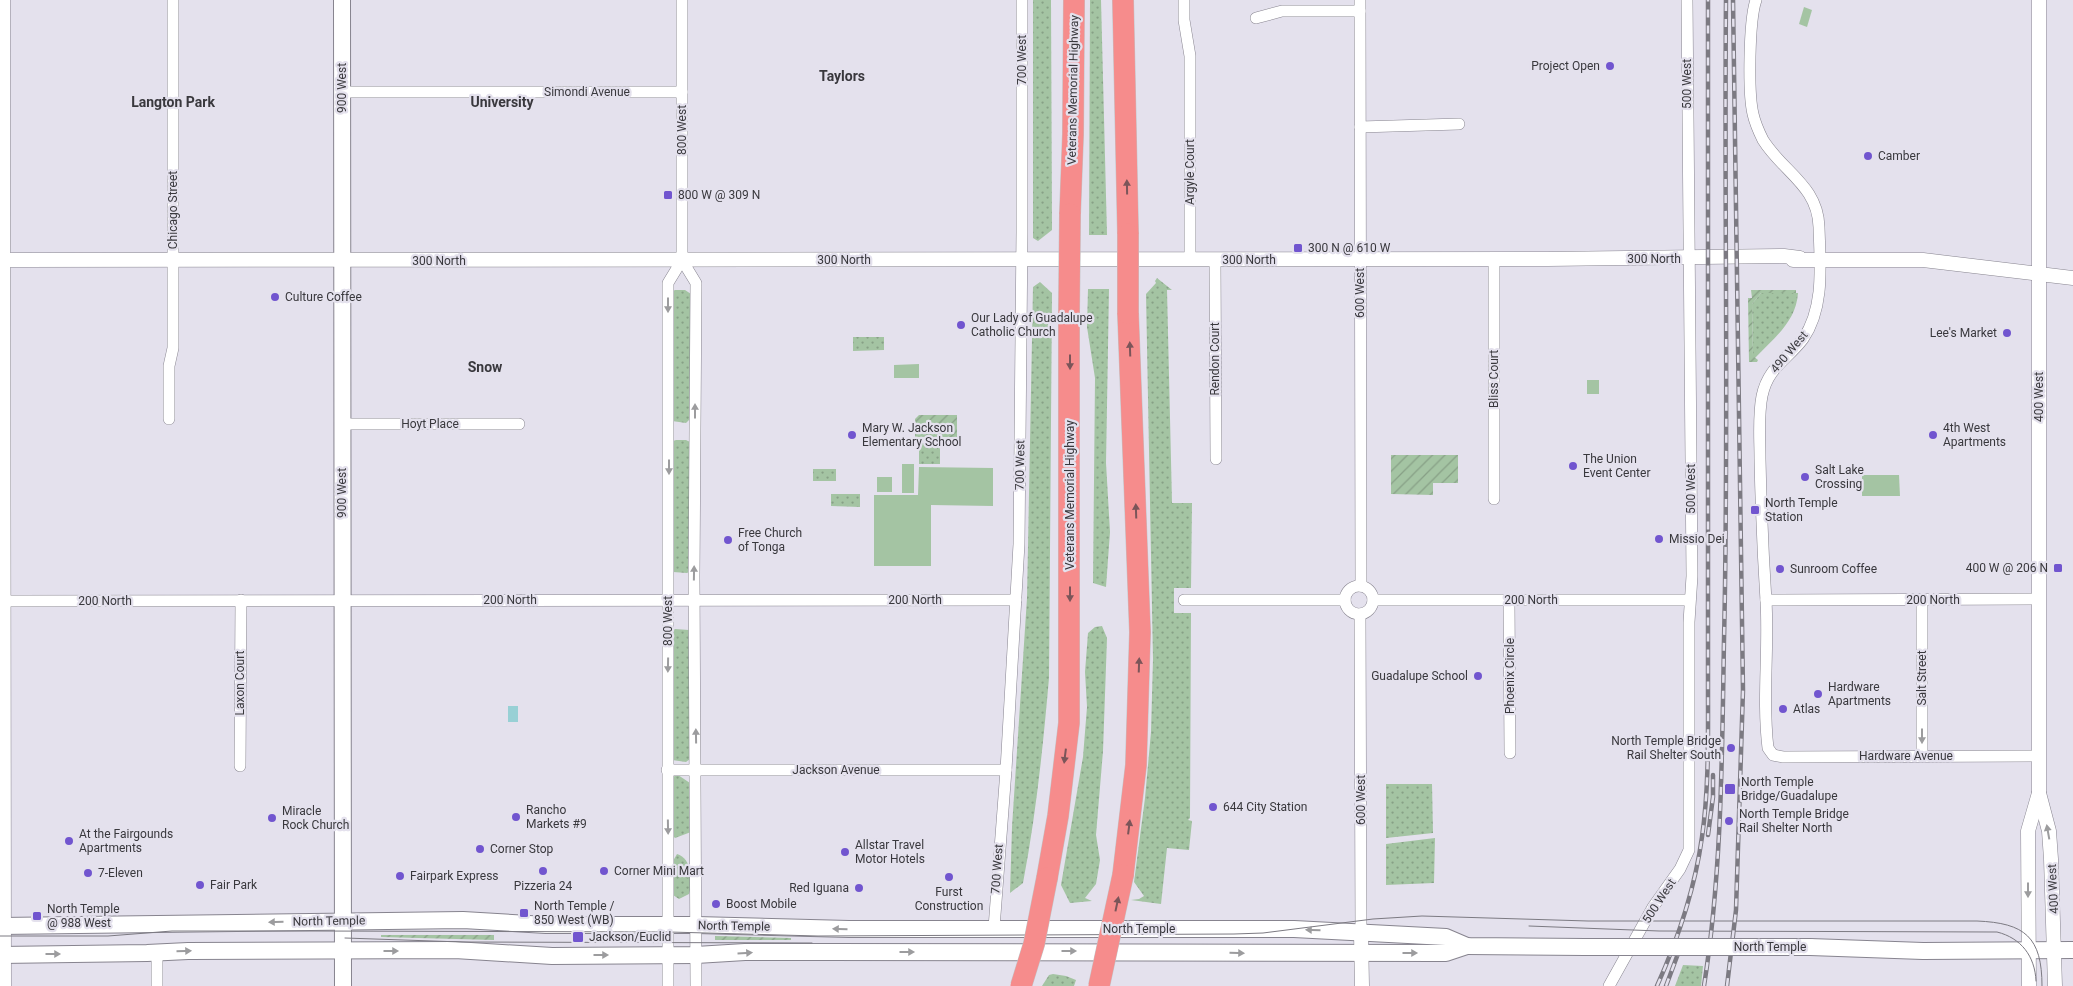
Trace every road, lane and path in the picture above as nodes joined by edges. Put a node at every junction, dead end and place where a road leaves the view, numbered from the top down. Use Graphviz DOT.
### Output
graph roads {
  1 [pos="3,0"];
  2 [pos="173,0"];
  3 [pos="342,0"];
  4 [pos="682,0"];
  5 [pos="1022,0"];
  6 [pos="1066,0"];
  7 [pos="1074,0"];
  8 [pos="1123,0"];
  9 [pos="1136,0"];
  10 [pos="1184,0"];
  11 [pos="1687,0"];
  12 [pos="1756,0"];
  13 [pos="2039,0"];
  14 [pos="1360,5"];
  15 [pos="1256,18"];
  16 [pos="342,92"];
  17 [pos="682,92"];
  18 [pos="1459,124"];
  19 [pos="1360,127"];
  20 [pos="1073,134"];
  21 [pos="1126,140"];
  22 [pos="1688,258"];
  23 [pos="1819,258"];
  24 [pos="1494,259"];
  25 [pos="2,260"];
  26 [pos="173,260"];
  27 [pos="342,260"];
  28 [pos="682,260"];
  29 [pos="1022,260"];
  30 [pos="1190,260"];
  31 [pos="1215,260"];
  32 [pos="1360,260"];
  33 [pos="2039,275"];
  34 [pos="2073,278"];
  35 [pos="170,419"];
  36 [pos="342,424"];
  37 [pos="519,424"];
  38 [pos="1216,459"];
  39 [pos="1494,499"];
  40 [pos="1361,586"];
  41 [pos="2039,599"];
  42 [pos="241,600"];
  43 [pos="342,600"];
  44 [pos="668,600"];
  45 [pos="694,600"];
  46 [pos="1016,600"];
  47 [pos="1184,600"];
  48 [pos="1345,600"];
  49 [pos="1373,600"];
  50 [pos="1509,600"];
  51 [pos="1689,600"];
  52 [pos="1766,600"];
  53 [pos="1922,600"];
  54 [pos="4,601"];
  55 [pos="1360,614"];
  56 [pos="1510,753"];
  57 [pos="1774,755"];
  58 [pos="1922,756"];
  59 [pos="2038,756"];
  60 [pos="240,766"];
  61 [pos="667,770"];
  62 [pos="696,770"];
  63 [pos="1006,770"];
  64 [pos="2038,793"];
  65 [pos="342,920"];
  66 [pos="669,925"];
  67 [pos="696,925"];
  68 [pos="2,926"];
  69 [pos="994,928"];
  70 [pos="1361,933"];
  71 [pos="1467,946"];
  72 [pos="2055,950"];
  73 [pos="2073,950"];
  74 [pos="342,951"];
  75 [pos="2028,951"];
  76 [pos="157,952"];
  77 [pos="1362,954"];
  78 [pos="2,955"];
  79 [pos="696,955"];
  80 [pos="669,956"];
  81 [pos="4,986"];
  82 [pos="157,986"];
  83 [pos="343,986"];
  84 [pos="668,986"];
  85 [pos="696,986"];
  86 [pos="1021,986"];
  87 [pos="1099,986"];
  88 [pos="1362,986"];
  89 [pos="1609,986"];
  90 [pos="2029,986"];
  91 [pos="2055,986"];
  1 -- 25 [label="street"];
  2 -- 26 [label="street, Chicago Street"];
  3 -- 16 [label="main road, 900 West"];
  4 -- 17 [label="street, 800 West"];
  5 -- 29 [label="street, 700 West"];
  6 -- 20 [label="highway"];
  7 -- 20 [label="highway, Veterans Memorial Highway"];
  8 -- 21 [label="highway"];
  9 -- 21 [label="highway"];
  10 -- 30 [label="street, Argyle Court"];
  11 -- 22 [label="street, 500 West"];
  12 -- 23 [label="street, 490 West"];
  13 -- 33 [label="street, 400 West"];
  14 -- 15 [label="street"];
  14 -- 19 [label="street, 600 West"];
  16 -- 17 [label="street, Simondi Avenue"];
  16 -- 27 [label="main road, 900 West"];
  17 -- 28 [label="street, 800 West"];
  18 -- 19 [label="street"];
  19 -- 32 [label="street, 600 West"];
  20 -- 86 [label="highway, Veterans Memorial Highway, one-way, bridge"];
  87 -- 21 [label="highway, one-way, bridge"];
  22 -- 23 [label="street, 300 North"];
  22 -- 24 [label="street, 300 North"];
  22 -- 51 [label="street, 500 West"];
  23 -- 33 [label="street, 300 North"];
  23 -- 52 [label="street, 490 West"];
  24 -- 32 [label="street, 300 North"];
  24 -- 39 [label="street, Bliss Court"];
  25 -- 26 [label="street, 300 North"];
  25 -- 54 [label="street"];
  26 -- 27 [label="street, 300 North"];
  26 -- 35 [label="street, Chicago Street"];
  27 -- 28 [label="street, 300 North"];
  27 -- 36 [label="main road, 900 West"];
  28 -- 29 [label="street, 300 North"];
  28 -- 44 [label="street, 800 West, one-way"];
  45 -- 28 [label="street, 800 West, one-way"];
  29 -- 30 [label="street, 300 North"];
  29 -- 46 [label="street, 700 West"];
  30 -- 31 [label="street, 300 North"];
  31 -- 32 [label="street, 300 North"];
  31 -- 38 [label="street, Rendon Court"];
  32 -- 40 [label="street, 600 West"];
  33 -- 34 [label="street, 300 North"];
  33 -- 41 [label="street, 400 West"];
  36 -- 37 [label="street, Hoyt Place"];
  36 -- 43 [label="main road, 900 West"];
  40 -- 48 [label="street"];
  40 -- 49 [label="street"];
  41 -- 53 [label="street, 200 North"];
  41 -- 59 [label="street, 400 West"];
  42 -- 43 [label="street, 200 North"];
  42 -- 54 [label="street, 200 North"];
  42 -- 60 [label="street, Laxon Court"];
  43 -- 44 [label="street, 200 North"];
  43 -- 65 [label="main road, 900 West"];
  44 -- 45 [label="street, 200 North"];
  44 -- 61 [label="street, 800 West, one-way"];
  45 -- 46 [label="street, 200 North"];
  62 -- 45 [label="street, 800 West, one-way"];
  46 -- 63 [label="street, 700 West"];
  47 -- 48 [label="street"];
  48 -- 55 [label="street"];
  49 -- 50 [label="street, 200 North"];
  49 -- 55 [label="street"];
  50 -- 51 [label="street, 200 North"];
  50 -- 56 [label="street, Phoenix Circle"];
  51 -- 89 [label="street, 500 West"];
  52 -- 53 [label="street, 200 North"];
  52 -- 57 [label="street, 490 West"];
  53 -- 58 [label="street, Salt Street, one-way"];
  54 -- 68 [label="street"];
  55 -- 70 [label="street, 600 West"];
  57 -- 58 [label="street, Hardware Avenue"];
  58 -- 59 [label="street, Hardware Avenue"];
  59 -- 64 [label="street, 400 West"];
  61 -- 62 [label="street, Jackson Avenue"];
  61 -- 66 [label="street, 800 West, one-way"];
  62 -- 63 [label="street, Jackson Avenue"];
  62 -- 67 [label="street, 800 West"];
  63 -- 69 [label="street, 700 West"];
  72 -- 64 [label="street, 400 West, one-way"];
  64 -- 75 [label="street, 400 West, one-way"];
  65 -- 66 [label="main road, North Temple"];
  65 -- 68 [label="main road, North Temple, one-way"];
  65 -- 74 [label="main road, 900 West"];
  66 -- 67 [label="main road, North Temple"];
  66 -- 80 [label="street, 800 West"];
  69 -- 67 [label="main road, North Temple, one-way"];
  67 -- 79 [label="street, 800 West"];
  68 -- 78 [label="street"];
  70 -- 69 [label="main road, North Temple, one-way"];
  70 -- 71 [label="main road, North Temple"];
  70 -- 77 [label="street, 600 West"];
  71 -- 75 [label="main road, North Temple, bridge"];
  77 -- 71 [label="main road, North Temple, one-way"];
  72 -- 73 [label="main road, North Temple"];
  72 -- 75 [label="main road, North Temple"];
  72 -- 91 [label="street, 400 West"];
  76 -- 74 [label="main road, North Temple, one-way"];
  74 -- 80 [label="main road, North Temple, one-way"];
  74 -- 83 [label="main road, 900 West"];
  75 -- 90 [label="street, 400 West"];
  78 -- 76 [label="main road, North Temple, one-way"];
  76 -- 82 [label="street"];
  79 -- 77 [label="main road, North Temple, one-way"];
  77 -- 88 [label="street, 600 West"];
  78 -- 81 [label="street"];
  79 -- 80 [label="main road, North Temple"];
  79 -- 85 [label="street, 800 West"];
  80 -- 84 [label="street, 800 West"];
}
